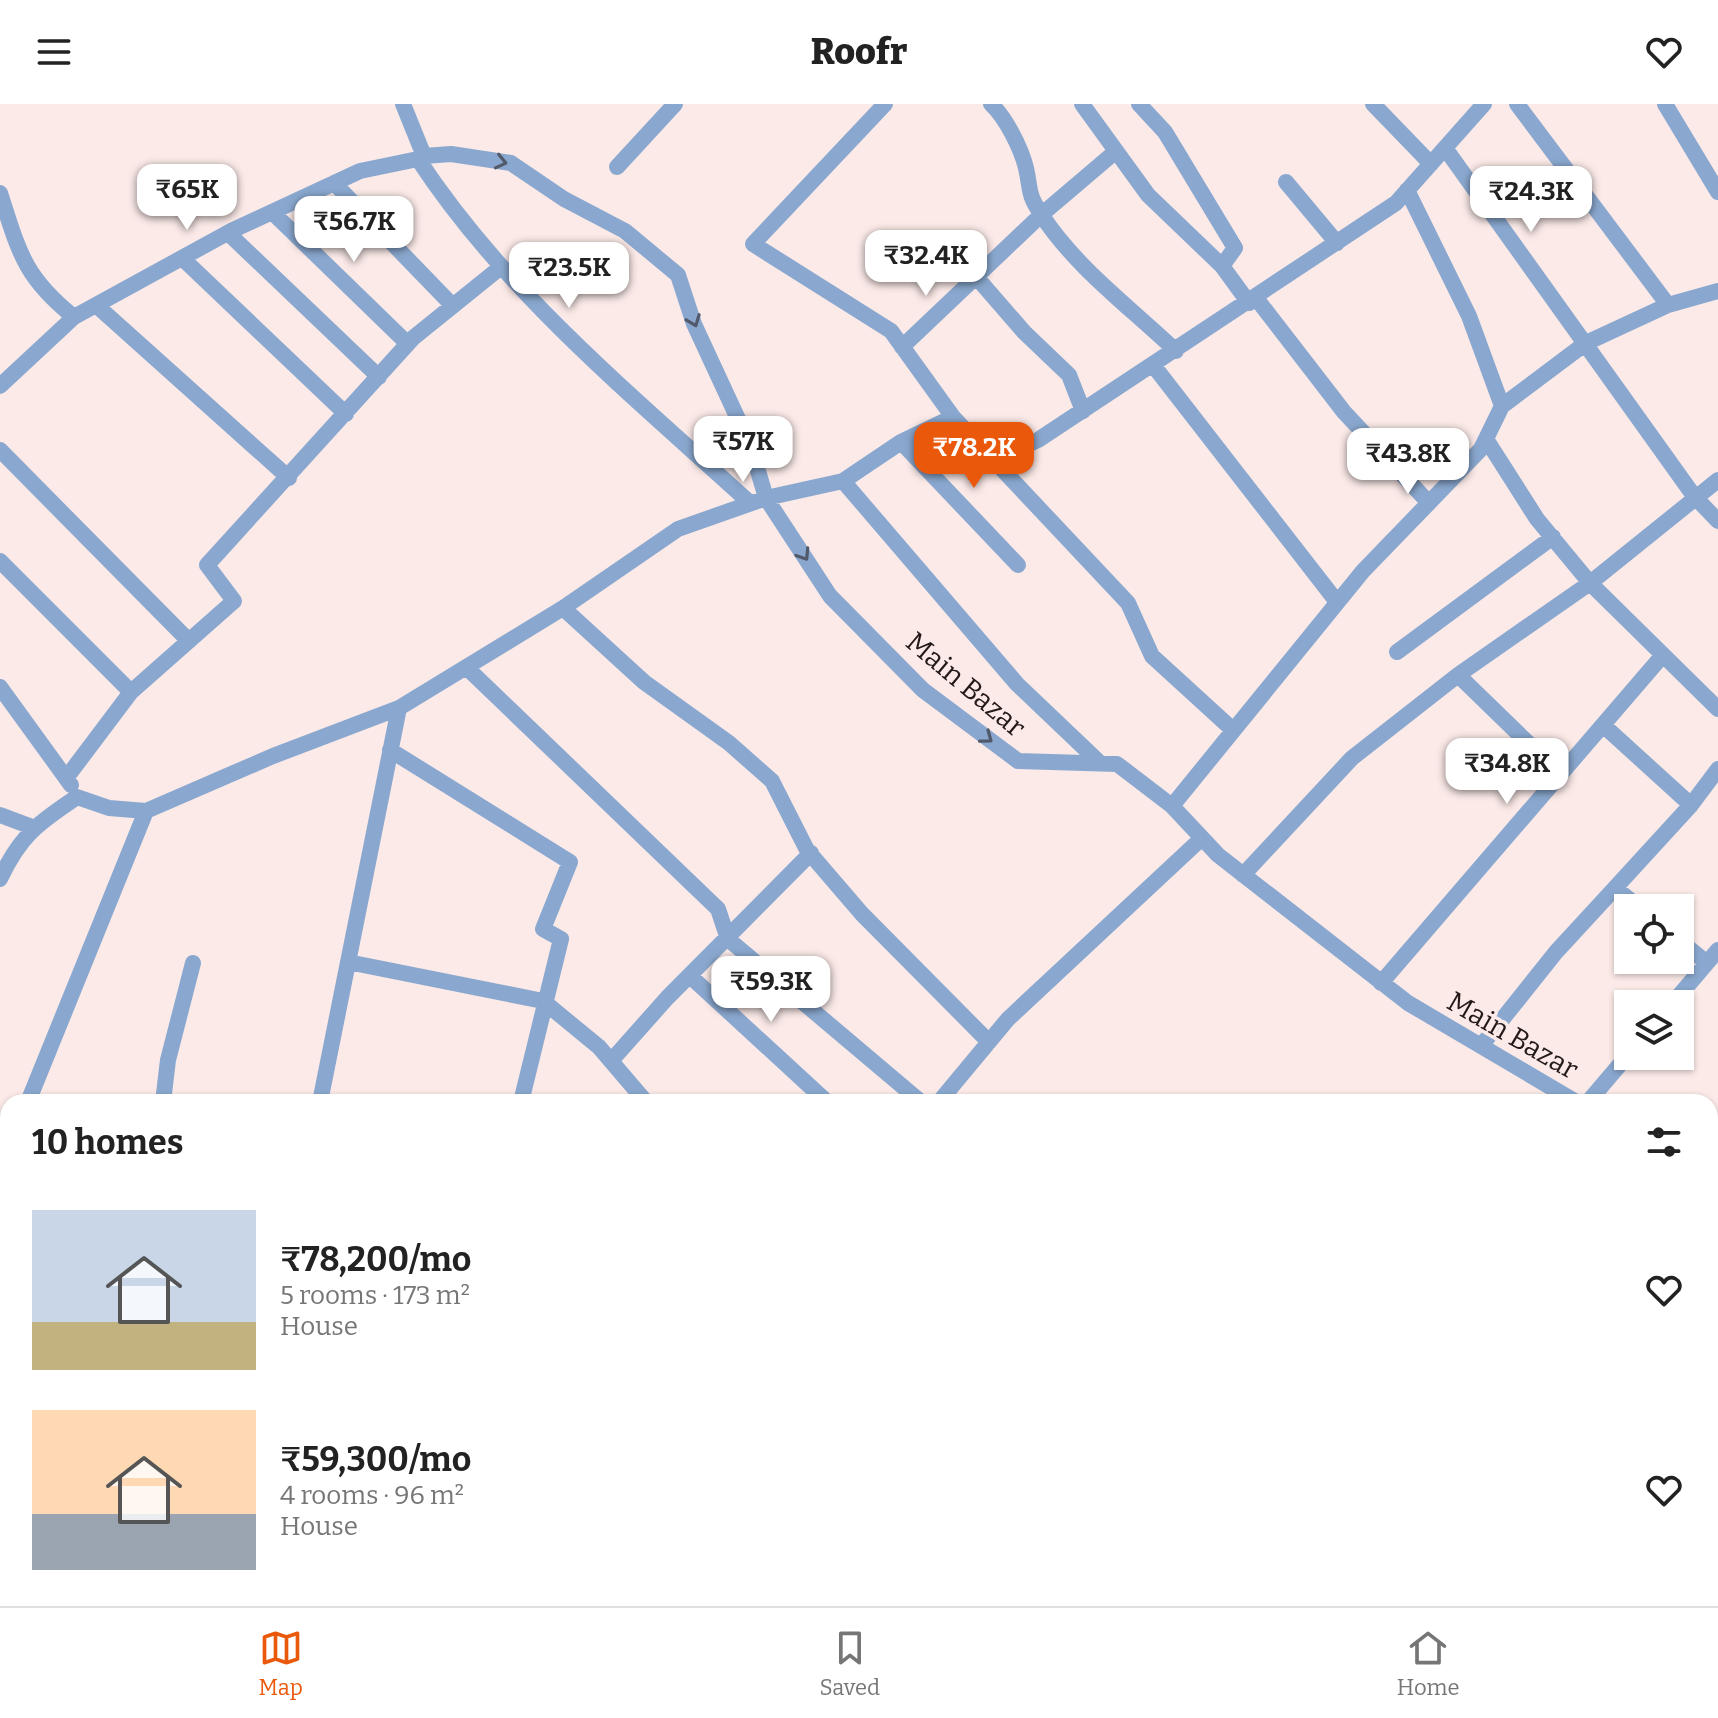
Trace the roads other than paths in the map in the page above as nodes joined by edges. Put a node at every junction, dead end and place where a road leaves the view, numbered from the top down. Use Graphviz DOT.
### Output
graph roads {
  1 [pos="403,104"];
  2 [pos="675,104"];
  3 [pos="885,104"];
  4 [pos="991,104"];
  5 [pos="1082,104"];
  6 [pos="1139,104"];
  7 [pos="1373,104"];
  8 [pos="1483,104"];
  9 [pos="1517,104"];
  10 [pos="1665,104"];
  11 [pos="1445,148"];
  12 [pos="1115,152"];
  13 [pos="421,157"];
  14 [pos="1431,164"];
  15 [pos="617,167"];
  16 [pos="1286,182"];
  17 [pos="334,183"];
  18 [pos="1407,190"];
  19 [pos="1718,192"];
  20 [pos="0,193"];
  21 [pos="272,212"];
  22 [pos="1041,215"];
  23 [pos="228,233"];
  24 [pos="1337,243"];
  25 [pos="182,258"];
  26 [pos="1222,266"];
  27 [pos="501,267"];
  28 [pos="978,279"];
  29 [pos="1718,291"];
  30 [pos="1252,300"];
  31 [pos="96,305"];
  32 [pos="1668,305"];
  33 [pos="453,306"];
  34 [pos="74,317"];
  35 [pos="1586,343"];
  36 [pos="408,344"];
  37 [pos="902,347"];
  38 [pos="1176,351"];
  39 [pos="1153,365"];
  40 [pos="379,377"];
  41 [pos="1,383"];
  42 [pos="1502,406"];
  43 [pos="1083,411"];
  44 [pos="346,414"];
  45 [pos="953,417"];
  46 [pos="1486,439"];
  47 [pos="901,442"];
  48 [pos="0,450"];
  49 [pos="995,459"];
  50 [pos="289,478"];
  51 [pos="1718,480"];
  52 [pos="843,481"];
  53 [pos="1694,496"];
  54 [pos="758,500"];
  55 [pos="1429,503"];
  56 [pos="1718,521"];
  57 [pos="1553,537"];
  58 [pos="0,561"];
  59 [pos="1018,565"];
  60 [pos="1590,583"];
  61 [pos="1337,602"];
  62 [pos="563,608"];
  63 [pos="189,641"];
  64 [pos="1397,652"];
  65 [pos="1663,655"];
  66 [pos="466,667"];
  67 [pos="1458,675"];
  68 [pos="0,687"];
  69 [pos="131,692"];
  70 [pos="399,708"];
  71 [pos="1718,709"];
  72 [pos="1603,725"];
  73 [pos="1233,730"];
  74 [pos="390,750"];
  75 [pos="1100,763"];
  76 [pos="1718,769"];
  77 [pos="1560,774"];
  78 [pos="67,777"];
  79 [pos="77,797"];
  80 [pos="1691,805"];
  81 [pos="1172,806"];
  82 [pos="146,811"];
  83 [pos="0,815"];
  84 [pos="32,827"];
  85 [pos="1202,838"];
  86 [pos="811,853"];
  87 [pos="1243,875"];
  88 [pos="0,879"];
  89 [pos="1615,888"];
  90 [pos="1622,894"];
  91 [pos="728,939"];
  92 [pos="1712,956"];
  93 [pos="348,962"];
  94 [pos="193,963"];
  95 [pos="690,976"];
  96 [pos="1381,983"];
  97 [pos="1684,990"];
  98 [pos="543,1001"];
  99 [pos="989,1042"];
  100 [pos="1481,1046"];
  101 [pos="611,1061"];
  102 [pos="1615,1070"];
  103 [pos="31,1094"];
  104 [pos="164,1094"];
  105 [pos="322,1094"];
  106 [pos="523,1094"];
  107 [pos="639,1094"];
  108 [pos="818,1094"];
  109 [pos="912,1094"];
  110 [pos="946,1094"];
  111 [pos="1562,1094"];
  112 [pos="1595,1094"];
  1 -- 13 [label="street"];
  2 -- 15 [label="street"];
  3 -- 37 [label="street"];
  4 -- 22 [label="street"];
  5 -- 12 [label="street"];
  6 -- 26 [label="street"];
  7 -- 14 [label="street"];
  8 -- 11 [label="street"];
  9 -- 32 [label="street"];
  10 -- 19 [label="street"];
  11 -- 14 [label="street"];
  11 -- 35 [label="street"];
  12 -- 22 [label="street"];
  12 -- 26 [label="street"];
  13 -- 17 [label="street, Main Bazar"];
  13 -- 27 [label="street"];
  13 -- 54 [label="street, Main Bazar, one-way"];
  14 -- 18 [label="street"];
  16 -- 24 [label="street"];
  17 -- 21 [label="street, Main Bazar"];
  17 -- 33 [label="street"];
  18 -- 24 [label="street"];
  18 -- 42 [label="street"];
  20 -- 34 [label="street"];
  21 -- 23 [label="street, Main Bazar"];
  21 -- 36 [label="street"];
  22 -- 28 [label="street"];
  22 -- 38 [label="street"];
  23 -- 25 [label="street, Main Bazar"];
  23 -- 40 [label="street"];
  24 -- 30 [label="street"];
  25 -- 31 [label="street, Main Bazar"];
  25 -- 44 [label="street"];
  26 -- 30 [label="street"];
  27 -- 33 [label="street"];
  27 -- 54 [label="street"];
  28 -- 37 [label="street"];
  28 -- 43 [label="street"];
  29 -- 32 [label="street"];
  30 -- 38 [label="street"];
  30 -- 55 [label="street"];
  31 -- 34 [label="street, Main Bazar"];
  31 -- 50 [label="street"];
  32 -- 35 [label="street"];
  33 -- 36 [label="street"];
  34 -- 41 [label="street, Main Bazar"];
  35 -- 42 [label="street"];
  35 -- 53 [label="street"];
  36 -- 40 [label="street"];
  37 -- 45 [label="street"];
  38 -- 39 [label="street"];
  39 -- 43 [label="street"];
  39 -- 61 [label="street"];
  40 -- 44 [label="street"];
  42 -- 46 [label="street"];
  43 -- 49 [label="street"];
  44 -- 50 [label="street"];
  45 -- 47 [label="street"];
  45 -- 49 [label="street"];
  46 -- 55 [label="street"];
  46 -- 57 [label="street"];
  47 -- 52 [label="street"];
  47 -- 59 [label="street"];
  48 -- 63 [label="street"];
  49 -- 73 [label="street"];
  50 -- 63 [label="street"];
  51 -- 53 [label="street"];
  52 -- 54 [label="street"];
  52 -- 75 [label="street"];
  53 -- 56 [label="street"];
  53 -- 60 [label="street"];
  54 -- 62 [label="street"];
  54 -- 75 [label="street, Main Bazar, one-way"];
  55 -- 61 [label="street"];
  57 -- 60 [label="street"];
  57 -- 64 [label="street"];
  58 -- 69 [label="street"];
  60 -- 65 [label="street"];
  60 -- 67 [label="street"];
  61 -- 73 [label="street"];
  62 -- 66 [label="street"];
  62 -- 86 [label="street"];
  63 -- 69 [label="street"];
  65 -- 71 [label="street"];
  65 -- 72 [label="street"];
  66 -- 70 [label="street"];
  66 -- 91 [label="street"];
  67 -- 77 [label="street"];
  67 -- 87 [label="street"];
  68 -- 78 [label="street"];
  69 -- 78 [label="street"];
  70 -- 74 [label="street"];
  70 -- 82 [label="street"];
  72 -- 77 [label="street"];
  72 -- 80 [label="street"];
  73 -- 81 [label="street"];
  74 -- 93 [label="street"];
  74 -- 98 [label="street"];
  75 -- 81 [label="street, Main Bazar"];
  76 -- 80 [label="street"];
  77 -- 96 [label="street"];
  78 -- 79 [label="street"];
  79 -- 82 [label="street"];
  79 -- 84 [label="street"];
  80 -- 89 [label="street"];
  81 -- 85 [label="street, Main Bazar"];
  82 -- 103 [label="street"];
  83 -- 84 [label="street"];
  84 -- 88 [label="street"];
  85 -- 87 [label="street, Main Bazar"];
  85 -- 99 [label="street"];
  86 -- 91 [label="street"];
  86 -- 99 [label="street"];
  87 -- 96 [label="street, Main Bazar"];
  89 -- 90 [label="street"];
  89 -- 100 [label="street"];
  91 -- 95 [label="street"];
  91 -- 109 [label="street"];
  92 -- 97 [label="street"];
  93 -- 98 [label="street"];
  93 -- 105 [label="street"];
  94 -- 104 [label="street"];
  95 -- 101 [label="street"];
  95 -- 108 [label="street"];
  96 -- 100 [label="street, Main Bazar"];
  98 -- 101 [label="street"];
  98 -- 106 [label="street"];
  99 -- 110 [label="street"];
  100 -- 111 [label="street, Main Bazar"];
  101 -- 107 [label="street"];
  102 -- 112 [label="street"];
}
